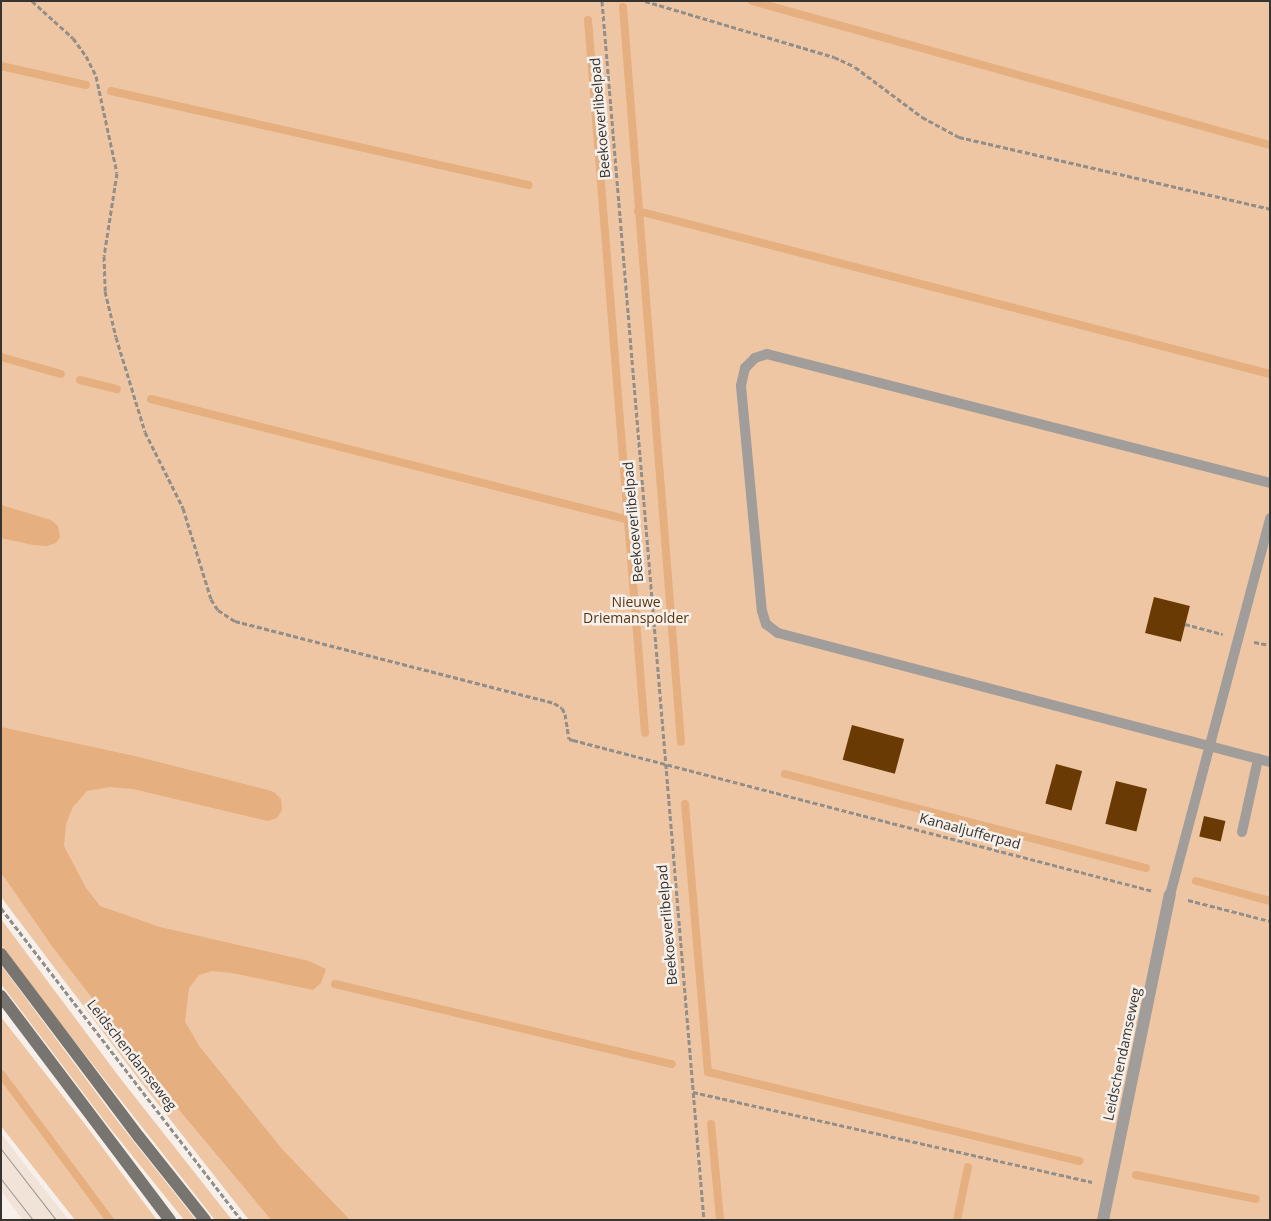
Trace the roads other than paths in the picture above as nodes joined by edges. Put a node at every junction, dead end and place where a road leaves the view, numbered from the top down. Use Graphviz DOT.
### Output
graph roads {
  1 [pos="1270,483"];
  2 [pos="1270,518"];
  3 [pos="1209,746"];
  4 [pos="1258,759"];
  5 [pos="1270,762"];
  6 [pos="1242,832"];
  7 [pos="1170,895"];
  8 [pos="1,954"];
  9 [pos="1,996"];
  10 [pos="170,1220"];
  11 [pos="205,1220"];
  12 [pos="1103,1220"];
  1 -- 3 [label="lane"];
  2 -- 3 [label="lane"];
  3 -- 4 [label="lane"];
  3 -- 7 [label="lane"];
  4 -- 5 [label="lane"];
  4 -- 6 [label="lane"];
  7 -- 12 [label="street, Leidschendamseweg"];
  8 -- 11 [label="main road"];
  9 -- 10 [label="main road"];
}
